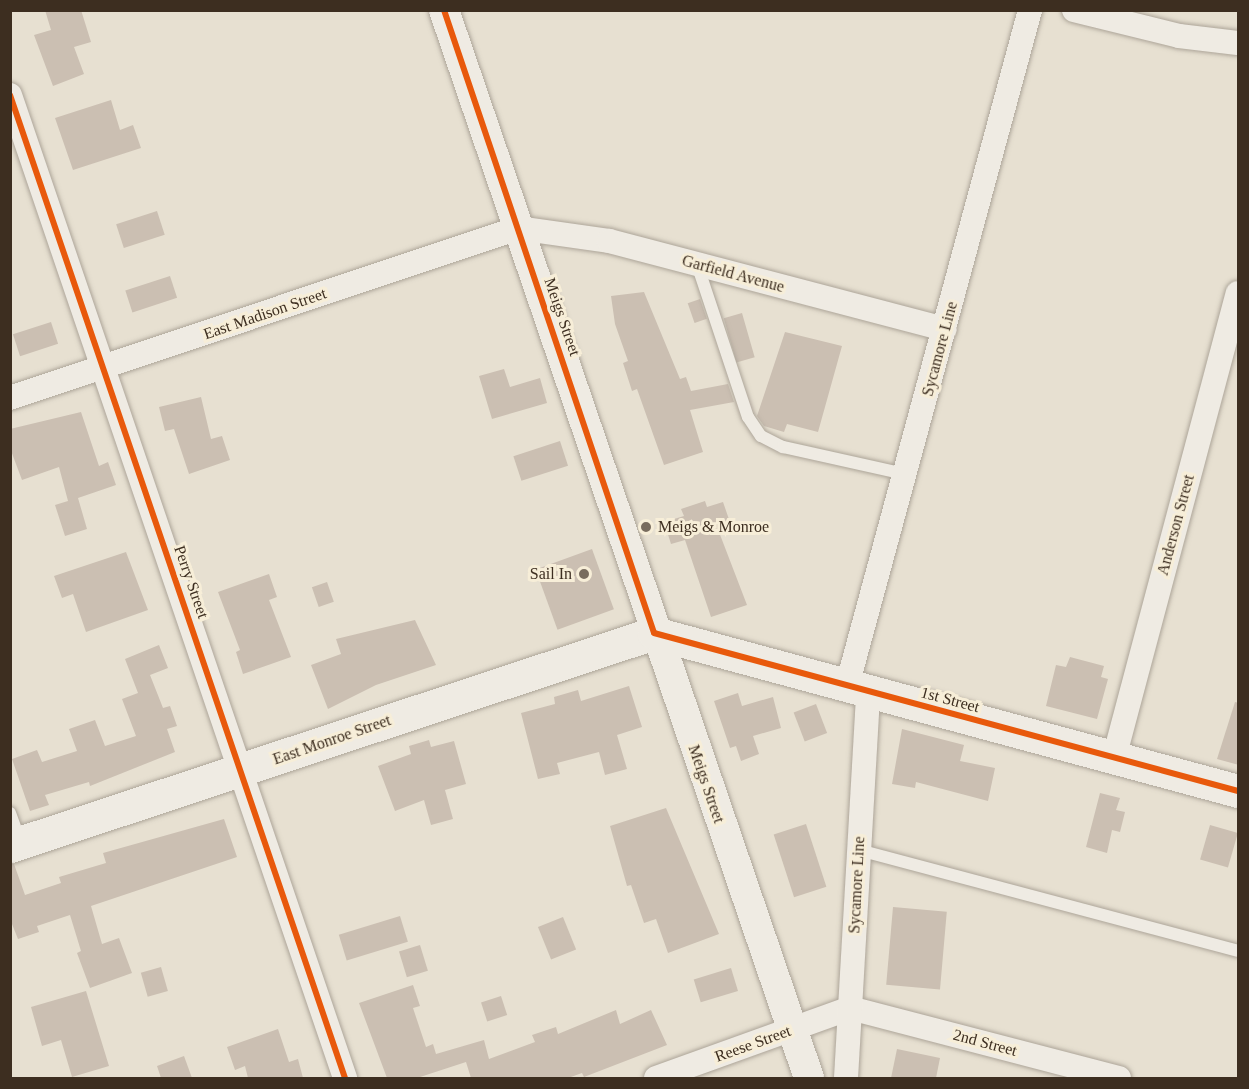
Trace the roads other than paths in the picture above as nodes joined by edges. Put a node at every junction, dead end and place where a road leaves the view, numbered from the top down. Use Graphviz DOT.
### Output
graph roads {
  1 [pos="444,10"];
  2 [pos="1030,10"];
  3 [pos="1074,10"];
  4 [pos="1239,44"];
  5 [pos="10,94"];
  6 [pos="518,228"];
  7 [pos="697,264"];
  8 [pos="1239,293"];
  9 [pos="945,329"];
  10 [pos="104,368"];
  11 [pos="10,398"];
  12 [pos="905,474"];
  13 [pos="654,633"];
  14 [pos="857,689"];
  15 [pos="1114,758"];
  16 [pos="242,771"];
  17 [pos="1239,791"];
  18 [pos="14,834"];
  19 [pos="859,850"];
  20 [pos="1239,951"];
  21 [pos="850,1008"];
  22 [pos="791,1031"];
  23 [pos="345,1078"];
  24 [pos="656,1078"];
  25 [pos="808,1078"];
  26 [pos="846,1078"];
  27 [pos="1119,1078"];
  1 -- 6 [label="street, Meigs Street"];
  2 -- 9 [label="street, Sycamore Line"];
  3 -- 4 [label="street"];
  5 -- 10 [label="street, Perry Street"];
  6 -- 7 [label="street, Garfield Avenue"];
  6 -- 10 [label="street, East Madison Street"];
  6 -- 13 [label="street, Meigs Street"];
  7 -- 9 [label="street, Garfield Avenue"];
  7 -- 12 [label="lane"];
  8 -- 15 [label="street, Anderson Street"];
  9 -- 12 [label="street, Sycamore Line"];
  10 -- 11 [label="street, East Madison Street"];
  10 -- 16 [label="street, Perry Street"];
  12 -- 14 [label="street, Sycamore Line"];
  13 -- 14 [label="main road, 1st Street"];
  13 -- 16 [label="main road, East Monroe Street"];
  13 -- 22 [label="street, Meigs Street"];
  14 -- 15 [label="main road, 1st Street"];
  14 -- 19 [label="street, Sycamore Line"];
  15 -- 17 [label="main road, 1st Street"];
  16 -- 18 [label="main road, East Monroe Street"];
  16 -- 23 [label="street, Perry Street"];
  19 -- 20 [label="lane"];
  19 -- 21 [label="street, Sycamore Line"];
  21 -- 22 [label="street, Reese Street"];
  21 -- 26 [label="street, Sycamore Line"];
  21 -- 27 [label="street, 2nd Street"];
  22 -- 24 [label="street, Reese Street"];
  22 -- 25 [label="street, Meigs Street"];
}
